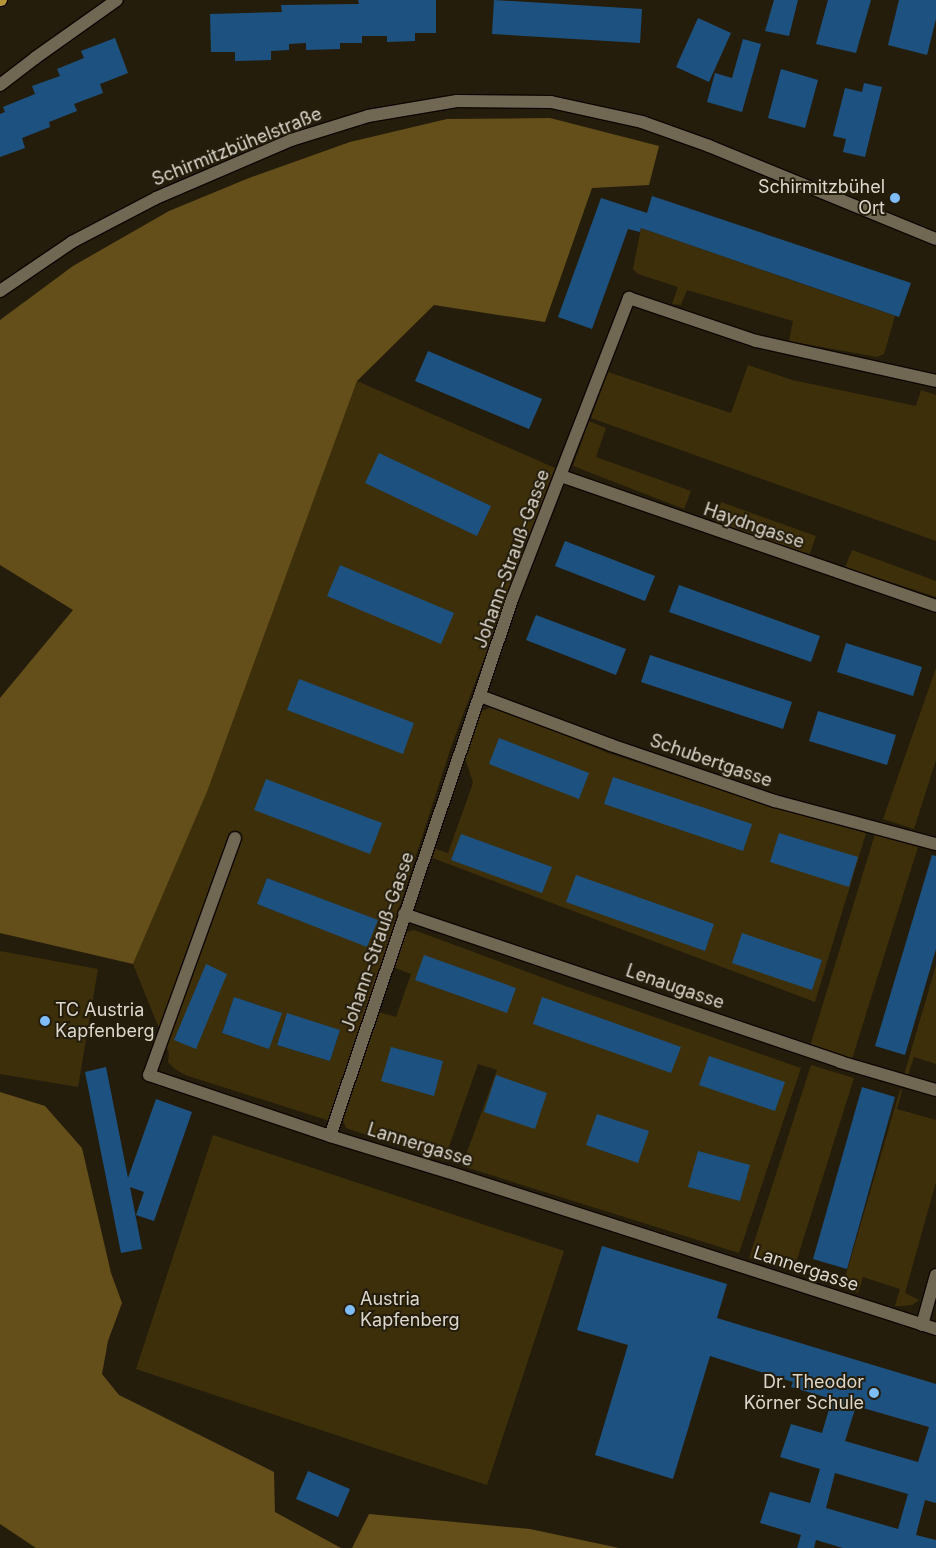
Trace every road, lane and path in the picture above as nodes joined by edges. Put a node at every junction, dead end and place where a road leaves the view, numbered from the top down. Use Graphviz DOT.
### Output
graph roads {
  1 [pos="117,0"];
  2 [pos="0,85"];
  3 [pos="936,239"];
  4 [pos="0,291"];
  5 [pos="936,381"];
  6 [pos="561,476"];
  7 [pos="936,606"];
  8 [pos="480,696"];
  9 [pos="235,838"];
  10 [pos="936,844"];
  11 [pos="404,914"];
  12 [pos="936,1090"];
  13 [pos="330,1136"];
  14 [pos="936,1275"];
  15 [pos="922,1325"];
  16 [pos="936,1330"];
  1 -- 2 [label="street"];
  3 -- 4 [label="street, Schirmitzbühelstraße"];
  5 -- 6 [label="street, Johann-Strauß-Gasse"];
  6 -- 7 [label="street, Haydngasse"];
  6 -- 8 [label="street, Johann-Strauß-Gasse"];
  8 -- 10 [label="street, Schubertgasse"];
  8 -- 11 [label="street, Johann-Strauß-Gasse"];
  9 -- 13 [label="street, Lannergasse"];
  11 -- 12 [label="street, Lenaugasse"];
  11 -- 13 [label="street, Johann-Strauß-Gasse"];
  13 -- 15 [label="street, Lannergasse"];
  14 -- 15 [label="street"];
  15 -- 16 [label="street, Lannergasse"];
}
